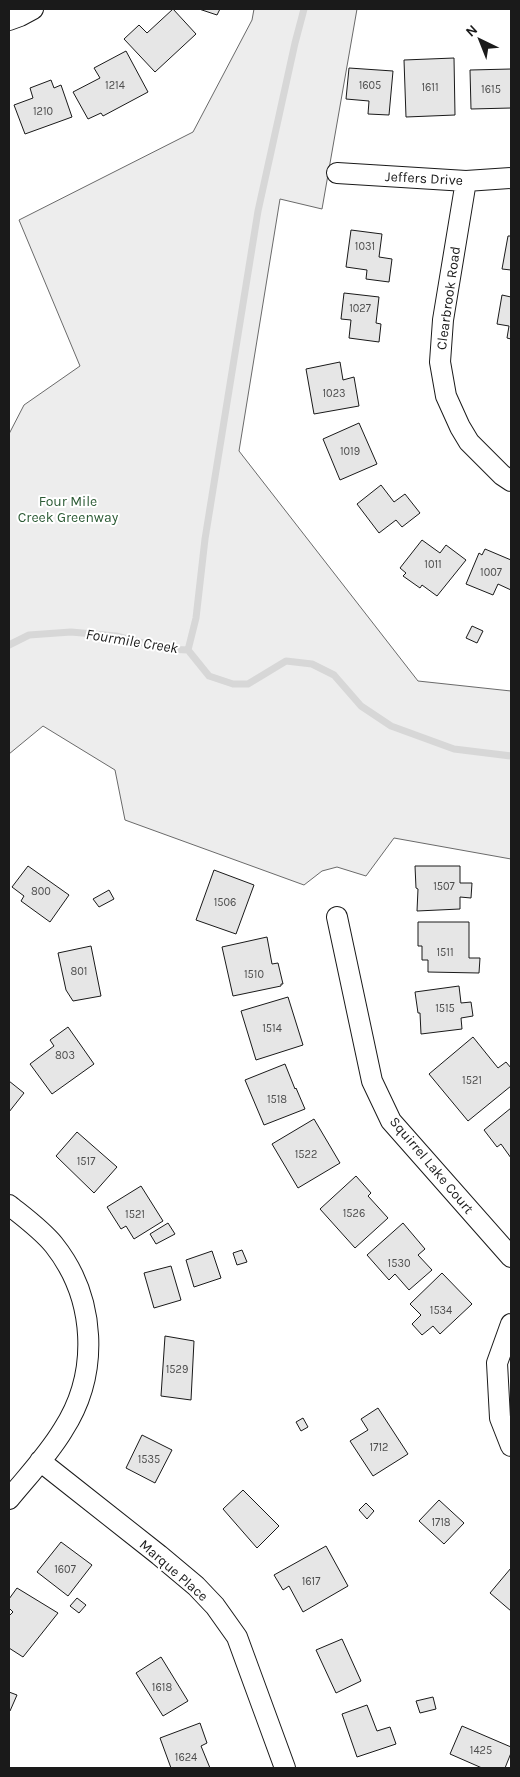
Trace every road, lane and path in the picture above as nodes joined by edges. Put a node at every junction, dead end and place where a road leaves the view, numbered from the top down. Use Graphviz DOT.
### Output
graph roads {
  1 [pos="33,9"];
  2 [pos="9,20"];
  3 [pos="337,173"];
  4 [pos="511,178"];
  5 [pos="466,181"];
  6 [pos="511,481"];
  7 [pos="337,916"];
  8 [pos="9,1205"];
  9 [pos="511,1257"];
  10 [pos="511,1324"];
  11 [pos="511,1446"];
  12 [pos="40,1461"];
  13 [pos="9,1499"];
  14 [pos="285,1768"];
  1 -- 2 [label="street"];
  3 -- 5 [label="street, Jeffers Drive"];
  4 -- 5 [label="street, Jeffers Drive"];
  5 -- 6 [label="street, Clearbrook Road"];
  7 -- 9 [label="street, Squirrel Lake Court"];
  8 -- 12 [label="street"];
  10 -- 11 [label="street"];
  12 -- 13 [label="street"];
  12 -- 14 [label="street, Marque Place"];
}
